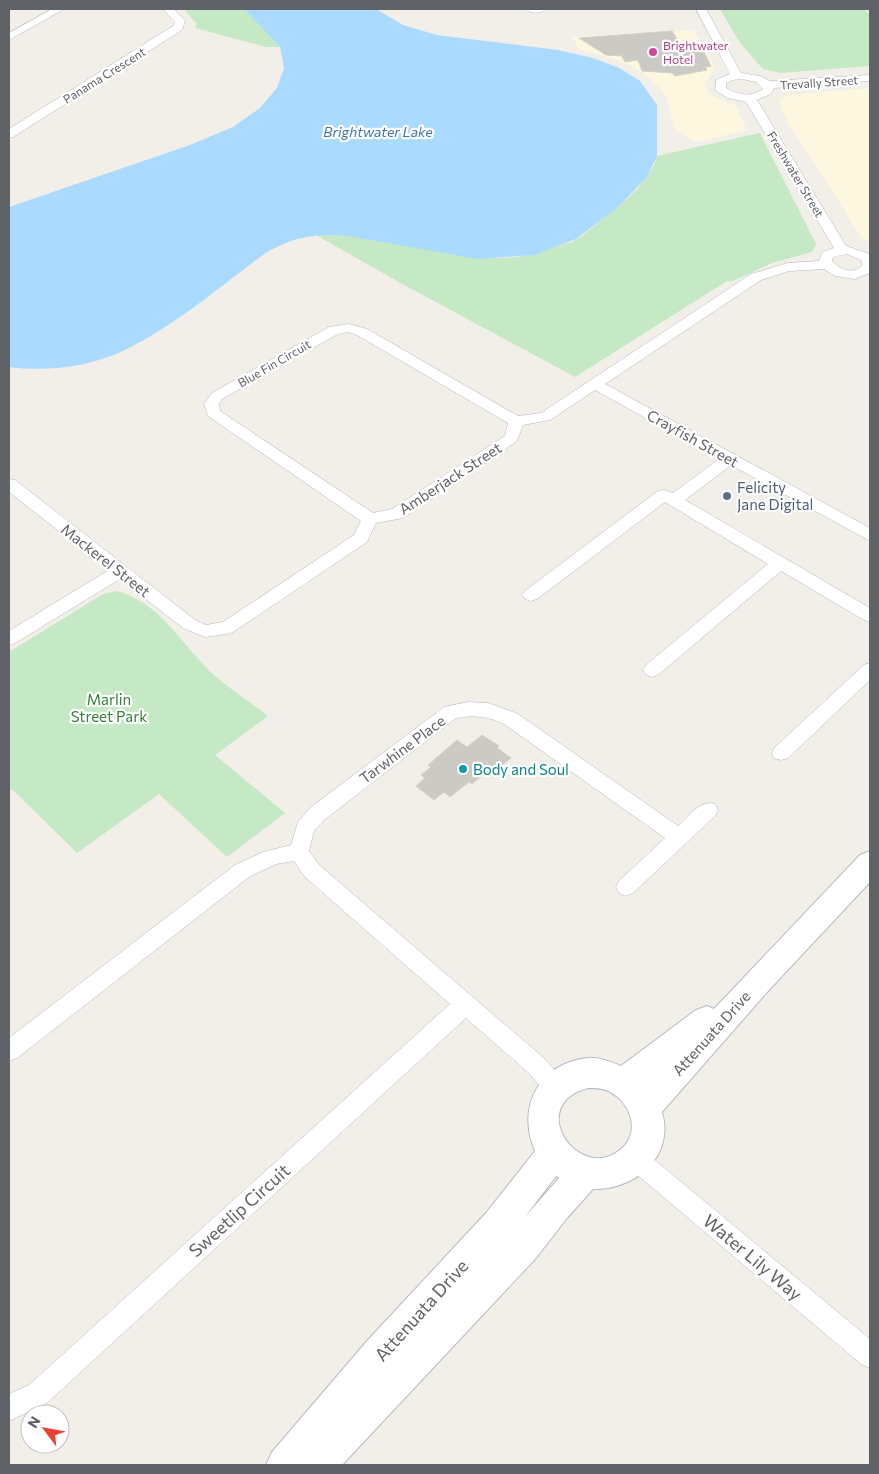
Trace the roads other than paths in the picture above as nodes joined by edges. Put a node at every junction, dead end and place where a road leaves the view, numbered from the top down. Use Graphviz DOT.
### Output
graph roads {
  1 [pos="59,9"];
  2 [pos="168,9"];
  3 [pos="531,9"];
  4 [pos="542,9"];
  5 [pos="701,9"];
  6 [pos="9,36"];
  7 [pos="738,76"];
  8 [pos="870,78"];
  9 [pos="767,85"];
  10 [pos="750,98"];
  11 [pos="9,134"];
  12 [pos="842,250"];
  13 [pos="870,261"];
  14 [pos="826,265"];
  15 [pos="595,384"];
  16 [pos="516,421"];
  17 [pos="730,458"];
  18 [pos="9,484"];
  19 [pos="674,501"];
  20 [pos="370,519"];
  21 [pos="870,534"];
  22 [pos="780,563"];
  23 [pos="120,571"];
  24 [pos="531,595"];
  25 [pos="870,616"];
  26 [pos="9,639"];
  27 [pos="652,670"];
  28 [pos="870,670"];
  29 [pos="781,753"];
  30 [pos="708,810"];
  31 [pos="679,838"];
  32 [pos="299,852"];
  33 [pos="870,863"];
  34 [pos="626,887"];
  35 [pos="465,1005"];
  36 [pos="9,1051"];
  37 [pos="555,1088"];
  38 [pos="634,1095"];
  39 [pos="554,1152"];
  40 [pos="636,1159"];
  41 [pos="586,1172"];
  42 [pos="870,1355"];
  43 [pos="9,1408"];
  44 [pos="285,1465"];
  45 [pos="316,1465"];
  1 -- 6 [label="street"];
  2 -- 11 [label="street, Panama Crescent"];
  3 -- 4 [label="street"];
  5 -- 7 [label="street"];
  7 -- 9 [label="street"];
  7 -- 10 [label="street"];
  8 -- 9 [label="street, Trevally Street"];
  9 -- 10 [label="street"];
  10 -- 12 [label="street, Freshwater Street"];
  12 -- 13 [label="street"];
  12 -- 14 [label="street"];
  13 -- 14 [label="street"];
  14 -- 15 [label="street"];
  15 -- 16 [label="street"];
  15 -- 17 [label="street, Crayfish Street"];
  16 -- 20 [label="street, Amberjack Street"];
  16 -- 20 [label="street, Blue Fin Circuit"];
  17 -- 19 [label="street"];
  17 -- 21 [label="street, Crayfish Street"];
  18 -- 23 [label="street, Mackerel Street"];
  19 -- 22 [label="street"];
  19 -- 24 [label="street"];
  20 -- 23 [label="street, Mackerel Street"];
  22 -- 25 [label="street"];
  22 -- 27 [label="street"];
  23 -- 26 [label="street"];
  28 -- 29 [label="street"];
  30 -- 31 [label="street"];
  31 -- 32 [label="street, Tarwhine Place"];
  31 -- 34 [label="street"];
  32 -- 35 [label="street"];
  32 -- 36 [label="street"];
  33 -- 38 [label="street, Attenuata Drive"];
  35 -- 37 [label="street"];
  35 -- 43 [label="street, Sweetlip Circuit"];
  37 -- 38 [label="street"];
  37 -- 39 [label="street"];
  38 -- 40 [label="street"];
  39 -- 41 [label="street"];
  39 -- 44 [label="street, Attenuata Drive"];
  40 -- 41 [label="street"];
  40 -- 42 [label="street, Water Lily Way"];
  41 -- 45 [label="street, Attenuata Drive"];
}
